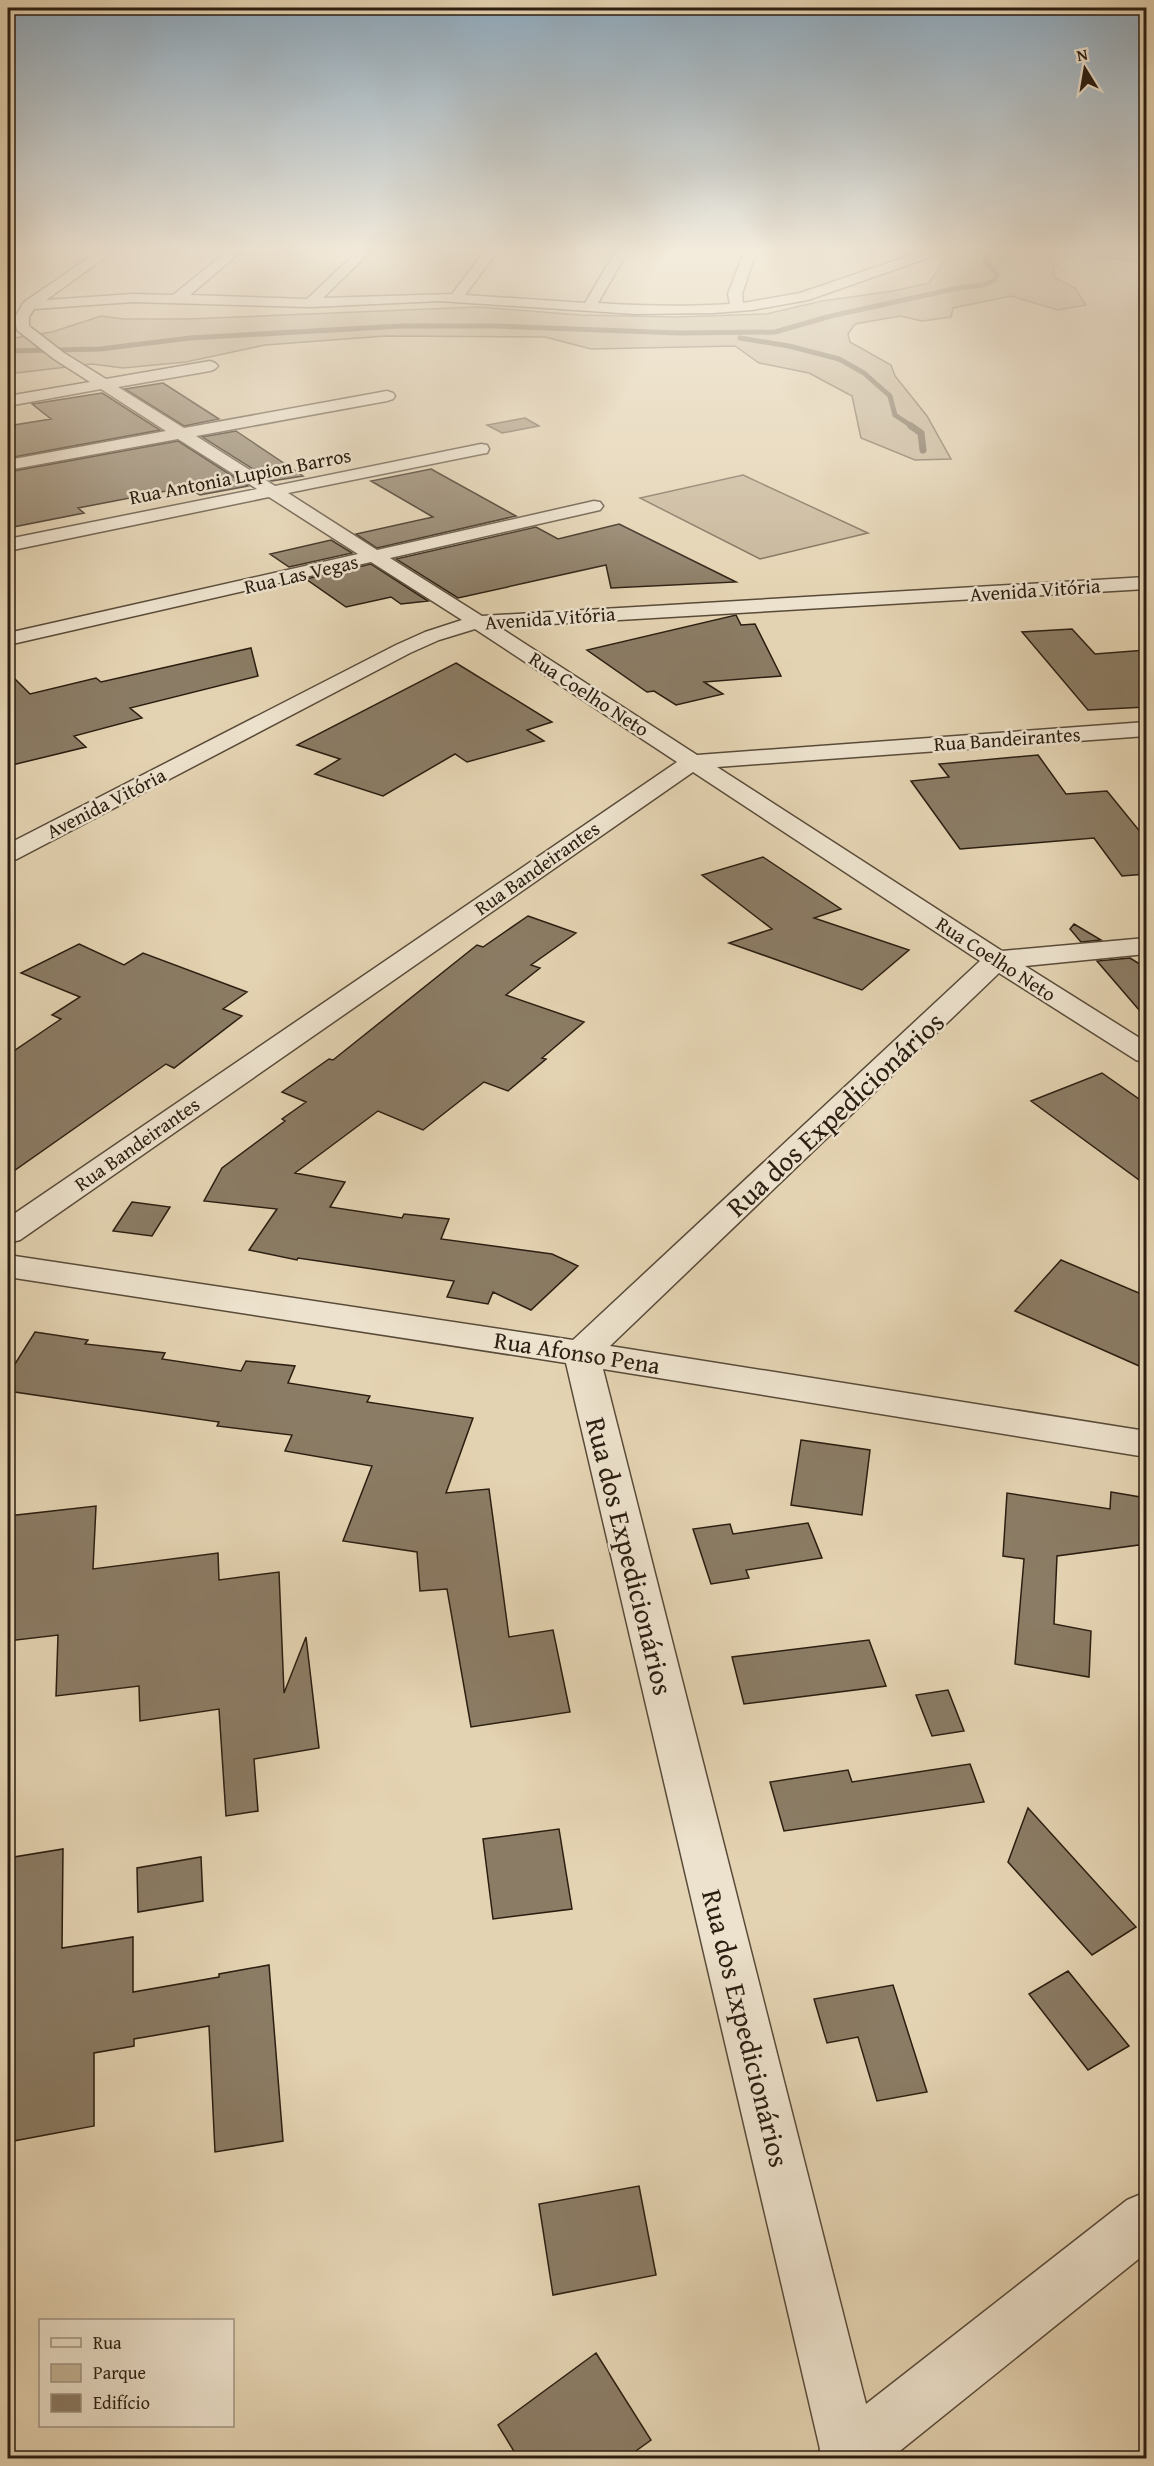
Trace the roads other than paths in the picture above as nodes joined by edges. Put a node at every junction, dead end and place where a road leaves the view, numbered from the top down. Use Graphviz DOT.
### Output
graph roads {
  1 [pos="72,364"];
  2 [pos="210,366"];
  3 [pos="105,384"];
  4 [pos="387,396"];
  5 [pos="8,401"];
  6 [pos="179,433"];
  7 [pos="481,449"];
  8 [pos="8,465"];
  9 [pos="271,493"];
  10 [pos="594,506"];
  11 [pos="8,545"];
  12 [pos="375,557"];
  13 [pos="1146,583"];
  14 [pos="478,622"];
  15 [pos="8,639"];
  16 [pos="1146,729"];
  17 [pos="692,762"];
  18 [pos="8,854"];
  19 [pos="1146,946"];
  20 [pos="997,960"];
  21 [pos="1146,1054"];
  22 [pos="8,1233"];
  23 [pos="8,1266"];
  24 [pos="581,1353"];
  25 [pos="1146,1444"];
  26 [pos="1146,2219"];
  27 [pos="850,2457"];
  1 -- 3 [label="street, Rua Coelho Neto"];
  2 -- 3 [label="street"];
  3 -- 5 [label="street"];
  3 -- 6 [label="street, Rua Coelho Neto"];
  4 -- 6 [label="street"];
  6 -- 8 [label="street"];
  6 -- 9 [label="street, Rua Coelho Neto"];
  7 -- 9 [label="street, Rua Antonia Lupion Barros"];
  9 -- 11 [label="street, Rua Antonia Lupion Barros"];
  9 -- 12 [label="street, Rua Coelho Neto"];
  10 -- 12 [label="street, Rua Las Vegas"];
  12 -- 14 [label="street, Rua Coelho Neto"];
  12 -- 15 [label="street, Rua Las Vegas"];
  13 -- 14 [label="street, Avenida Vitória"];
  14 -- 17 [label="street, Rua Coelho Neto"];
  14 -- 18 [label="street, Avenida Vitória"];
  16 -- 17 [label="street, Rua Bandeirantes"];
  17 -- 20 [label="street, Rua Coelho Neto"];
  17 -- 22 [label="street, Rua Bandeirantes"];
  19 -- 20 [label="street"];
  20 -- 21 [label="street, Rua Coelho Neto"];
  20 -- 24 [label="street, Rua dos Expedicionários"];
  23 -- 24 [label="street, Rua Afonso Pena"];
  24 -- 25 [label="street, Rua Afonso Pena"];
  24 -- 27 [label="street, Rua dos Expedicionários"];
  26 -- 27 [label="street"];
}
